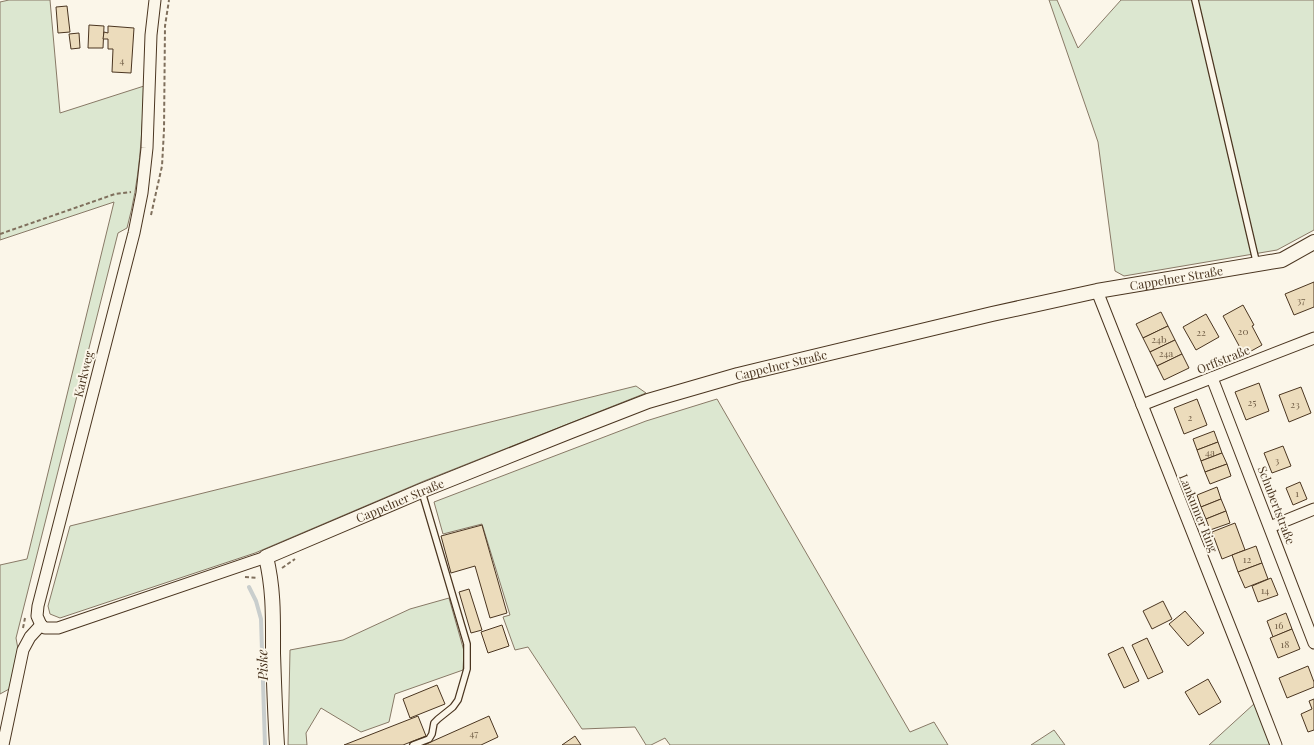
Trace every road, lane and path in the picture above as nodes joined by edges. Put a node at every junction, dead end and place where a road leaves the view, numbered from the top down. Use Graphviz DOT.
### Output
graph roads {
  1 [pos="155,0"];
  2 [pos="169,0"];
  3 [pos="1194,0"];
  4 [pos="142,193"];
  5 [pos="149,221"];
  6 [pos="0,234"];
  7 [pos="1314,242"];
  8 [pos="1257,265"];
  9 [pos="1097,291"];
  10 [pos="1314,338"];
  11 [pos="1212,378"];
  12 [pos="1142,405"];
  13 [pos="421,491"];
  14 [pos="1314,509"];
  15 [pos="1270,527"];
  16 [pos="299,556"];
  17 [pos="266,557"];
  18 [pos="241,575"];
  19 [pos="271,576"];
  20 [pos="25,617"];
  21 [pos="41,625"];
  22 [pos="30,637"];
  23 [pos="1314,643"];
  24 [pos="3,745"];
  25 [pos="277,745"];
  26 [pos="413,745"];
  27 [pos="1276,745"];
  1 -- 4 [label="street, Karkweg"];
  2 -- 5 [label="path"];
  3 -- 8 [label="lane"];
  4 -- 6 [label="path"];
  4 -- 21 [label="street, Karkweg"];
  7 -- 8 [label="street, Cappelner Straße"];
  8 -- 9 [label="street, Cappelner Straße"];
  9 -- 12 [label="street, Lankumer Ring"];
  9 -- 13 [label="street, Cappelner Straße"];
  10 -- 11 [label="street, Orffstraße"];
  11 -- 12 [label="street, Orffstraße"];
  11 -- 15 [label="street, Schubertstraße"];
  12 -- 27 [label="street, Lankumer Ring"];
  13 -- 17 [label="street, Cappelner Straße"];
  13 -- 26 [label="lane"];
  14 -- 15 [label="street"];
  15 -- 23 [label="street, Schubertstraße"];
  16 -- 19 [label="path"];
  17 -- 19 [label="street"];
  17 -- 21 [label="street, Cappelner Straße"];
  18 -- 19 [label="path"];
  19 -- 25 [label="street"];
  20 -- 22 [label="path"];
  21 -- 22 [label="street"];
  22 -- 24 [label="street"];
}
